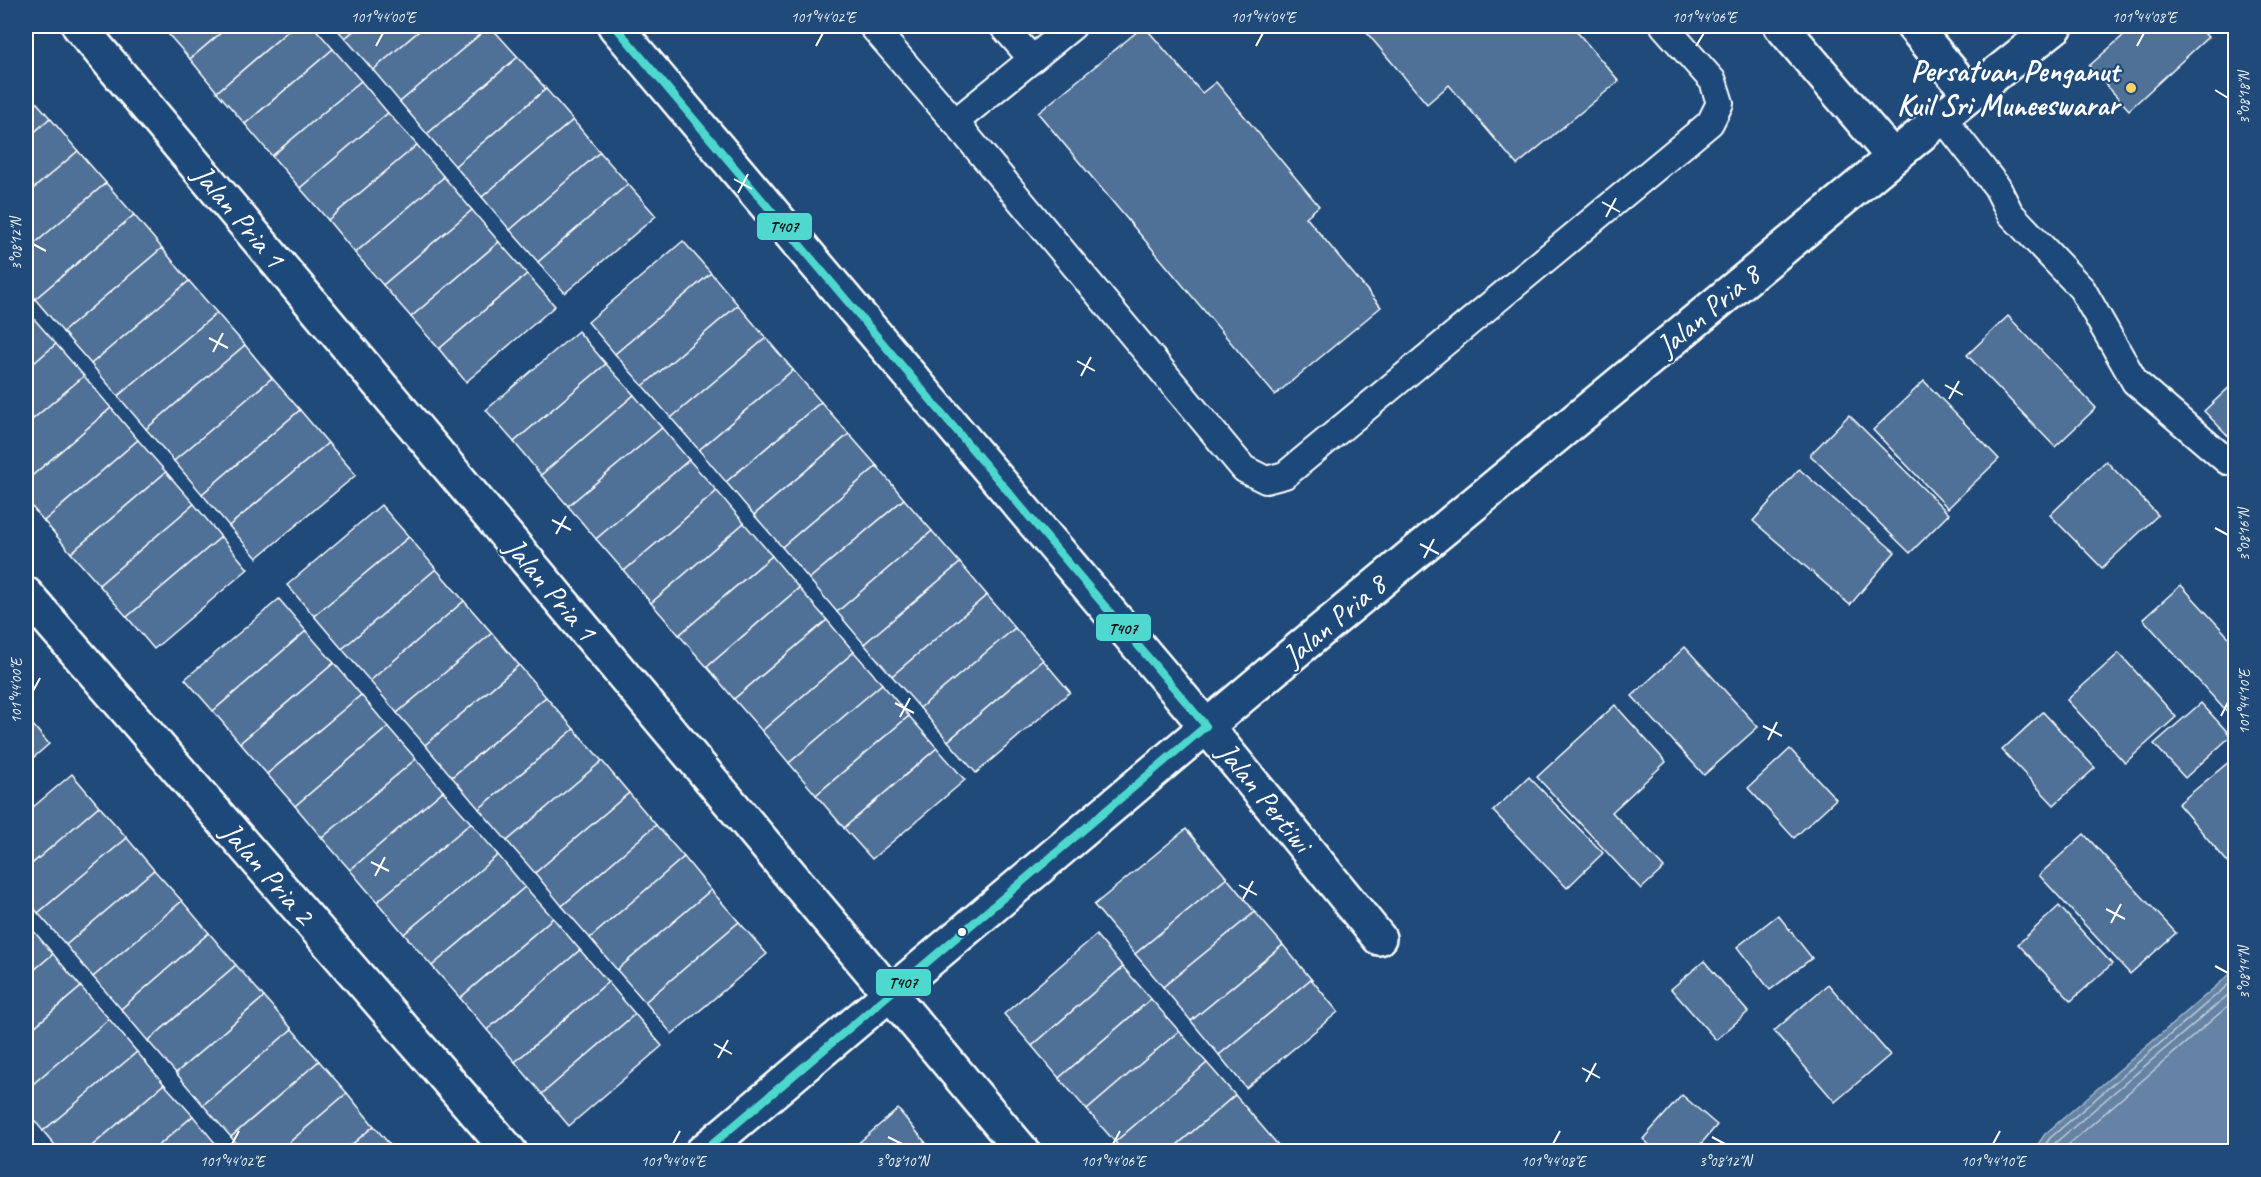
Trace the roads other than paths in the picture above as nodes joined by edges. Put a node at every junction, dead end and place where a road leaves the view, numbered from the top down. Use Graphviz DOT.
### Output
graph roads {
  1 [pos="79,26"];
  2 [pos="615,26"];
  3 [pos="872,26"];
  4 [pos="1003,26"];
  5 [pos="1073,26"];
  6 [pos="1664,26"];
  7 [pos="1781,26"];
  8 [pos="1913,26"];
  9 [pos="2056,26"];
  10 [pos="1032,59"];
  11 [pos="1970,94"];
  12 [pos="1942,117"];
  13 [pos="955,122"];
  14 [pos="1893,157"];
  15 [pos="2227,461"];
  16 [pos="26,594"];
  17 [pos="1206,726"];
  18 [pos="1379,938"];
  19 [pos="890,994"];
  20 [pos="510,1152"];
  21 [pos="702,1152"];
  22 [pos="1023,1152"];
  1 -- 19 [label="street, Jalan Pria 1"];
  2 -- 17 [label="street, Jalan Pertiwi"];
  3 -- 13 [label="lane"];
  4 -- 10 [label="lane"];
  5 -- 10 [label="lane"];
  6 -- 13 [label="lane"];
  7 -- 14 [label="street"];
  8 -- 11 [label="street"];
  9 -- 11 [label="street, Jalan Pria 8"];
  10 -- 13 [label="lane"];
  11 -- 12 [label="street, Jalan Pria 8"];
  12 -- 14 [label="street, Jalan Pria 8"];
  12 -- 15 [label="lane"];
  14 -- 17 [label="street, Jalan Pria 8"];
  16 -- 20 [label="street, Jalan Pria 2"];
  17 -- 18 [label="street, Jalan Pertiwi"];
  17 -- 19 [label="street, Jalan Pria 8"];
  19 -- 21 [label="street, Jalan Pria 8"];
  19 -- 22 [label="street, Jalan Pria 1"];
}
